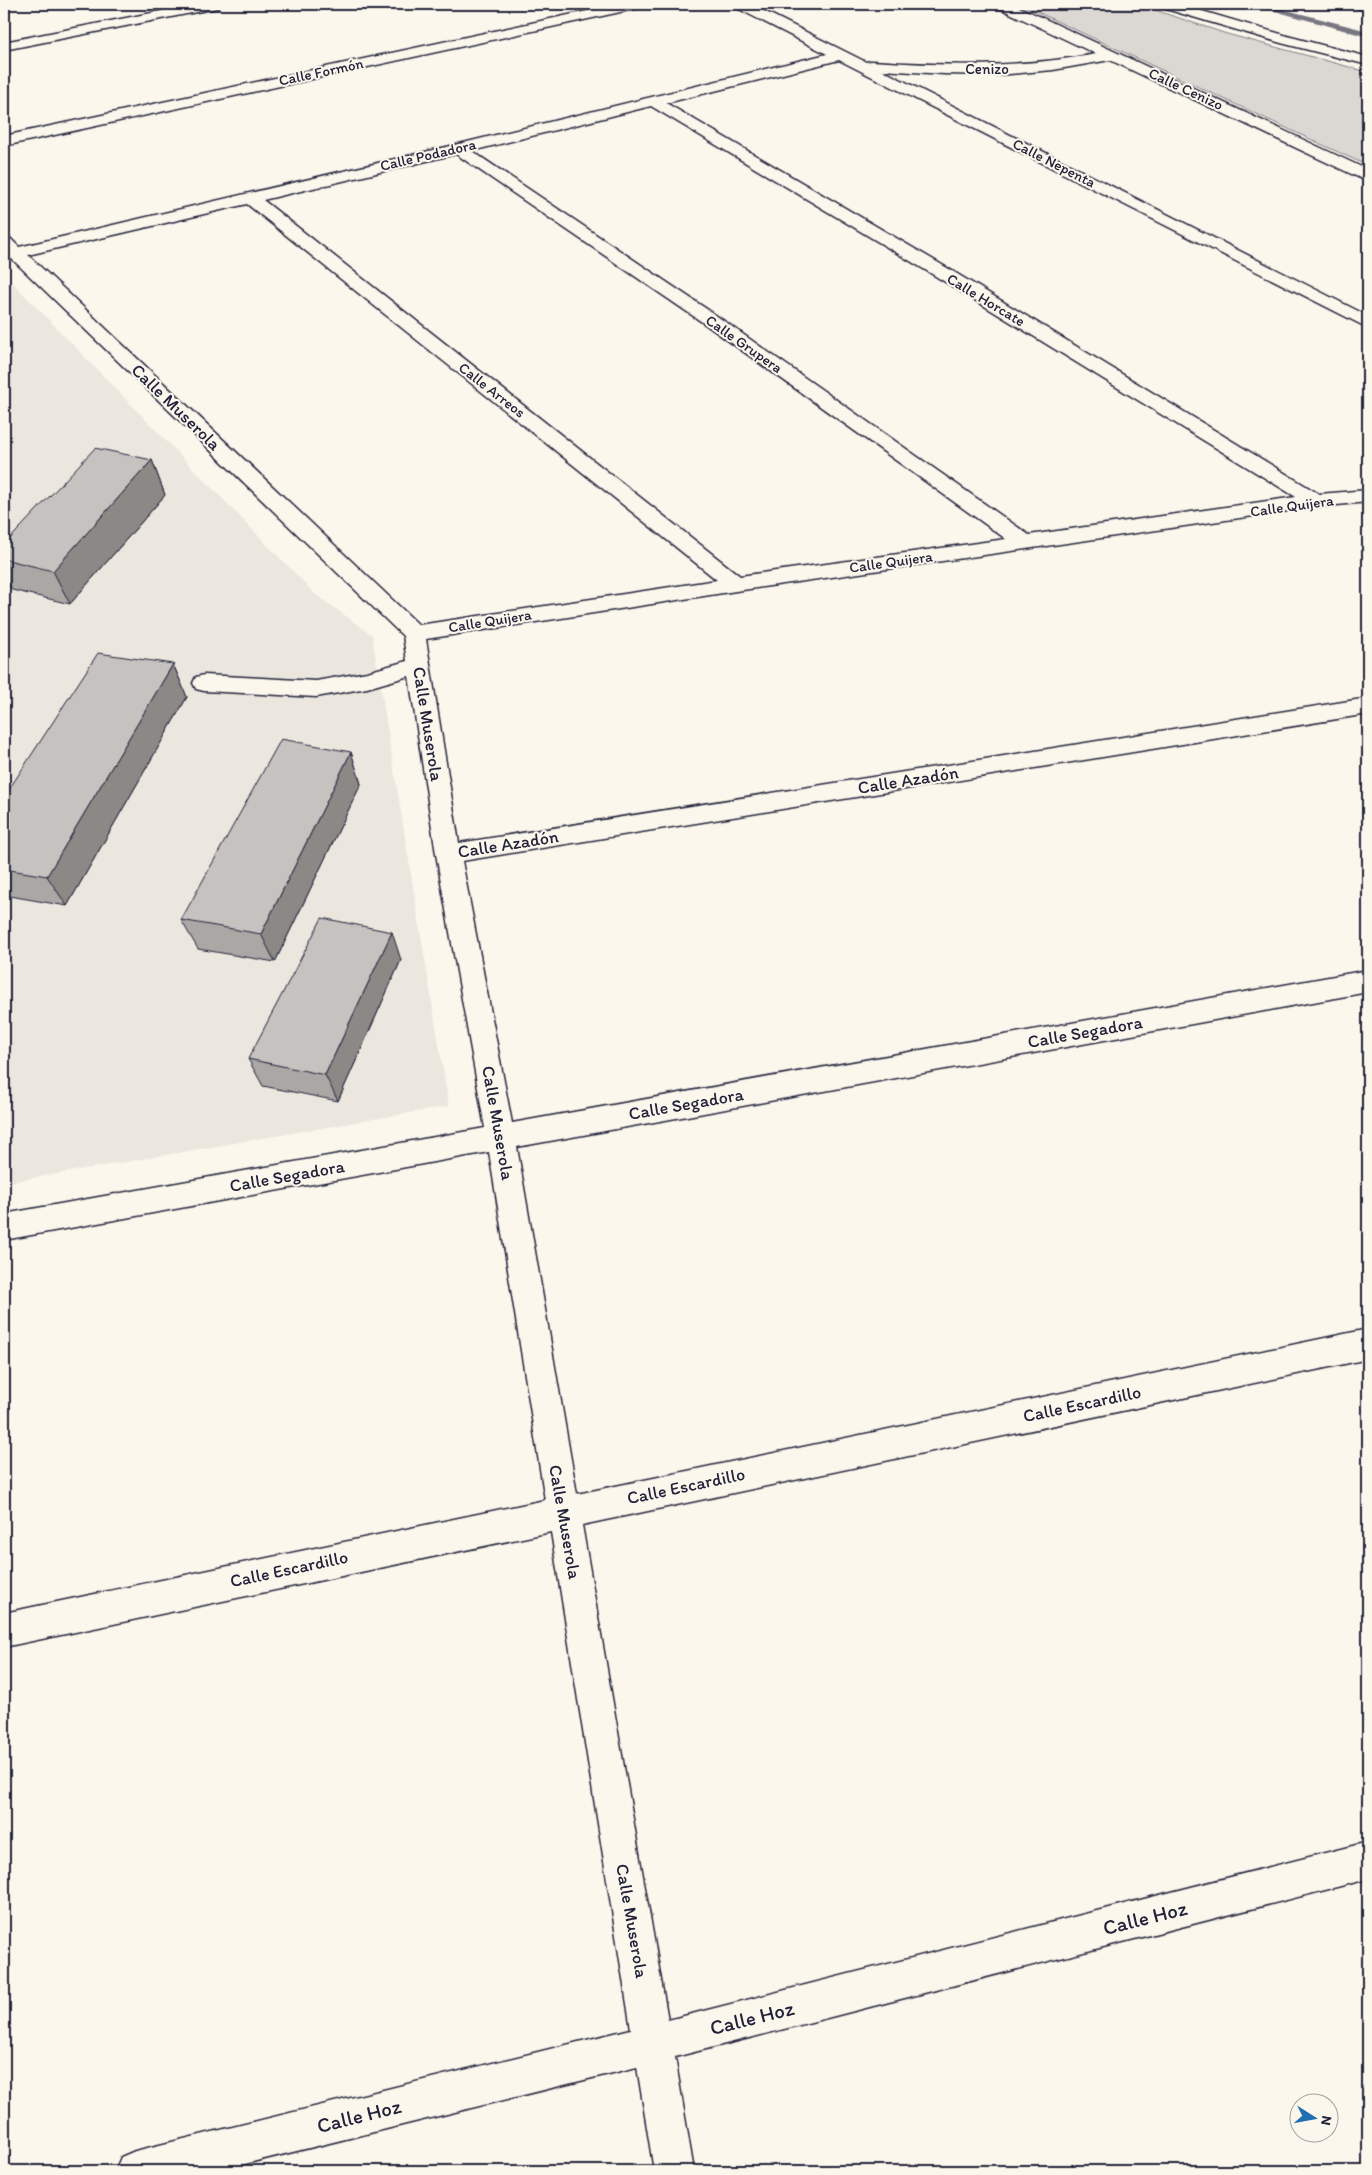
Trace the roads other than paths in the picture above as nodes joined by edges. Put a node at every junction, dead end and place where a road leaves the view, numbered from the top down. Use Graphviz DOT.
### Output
graph roads {
  1 [pos="217,4"];
  2 [pos="639,4"];
  3 [pos="740,4"];
  4 [pos="1002,4"];
  5 [pos="1164,4"];
  6 [pos="1358,4"];
  7 [pos="1368,6"];
  8 [pos="4,46"];
  9 [pos="1114,55"];
  10 [pos="841,56"];
  11 [pos="1368,61"];
  12 [pos="860,64"];
  13 [pos="654,102"];
  14 [pos="4,141"];
  15 [pos="459,148"];
  16 [pos="1368,176"];
  17 [pos="249,197"];
  18 [pos="7,250"];
  19 [pos="1368,323"];
  20 [pos="1368,496"];
  21 [pos="1316,502"];
  22 [pos="1026,543"];
  23 [pos="736,584"];
  24 [pos="414,633"];
  25 [pos="419,666"];
  26 [pos="204,683"];
  27 [pos="1368,706"];
  28 [pos="448,854"];
  29 [pos="1368,980"];
  30 [pos="501,1138"];
  31 [pos="4,1227"];
  32 [pos="1368,1344"];
  33 [pos="564,1511"];
  34 [pos="4,1630"];
  35 [pos="1368,1860"];
  36 [pos="653,2043"];
  37 [pos="135,2171"];
  38 [pos="674,2171"];
  1 -- 8 [label="street"];
  2 -- 14 [label="street, Calle Formón"];
  3 -- 10 [label="street, Calle Nepenta"];
  4 -- 9 [label="street, Calle Cenizo"];
  5 -- 11 [label="street"];
  6 -- 7 [label="street"];
  9 -- 12 [label="street, Cenizo"];
  9 -- 16 [label="street, Calle Cenizo"];
  10 -- 12 [label="street, Calle Nepenta"];
  10 -- 13 [label="street, Calle Podadora"];
  12 -- 19 [label="street, Calle Nepenta"];
  13 -- 15 [label="street, Calle Podadora"];
  13 -- 21 [label="street, Calle Horcate"];
  15 -- 17 [label="street, Calle Podadora"];
  15 -- 22 [label="street, Calle Grupera"];
  17 -- 18 [label="street, Calle Podadora"];
  17 -- 23 [label="street, Calle Arreos"];
  18 -- 24 [label="street, Calle Muserola"];
  20 -- 21 [label="street, Calle Quijera"];
  21 -- 22 [label="street, Calle Quijera"];
  22 -- 23 [label="street, Calle Quijera"];
  23 -- 24 [label="street, Calle Quijera"];
  24 -- 25 [label="street, Calle Muserola"];
  25 -- 26 [label="street"];
  25 -- 28 [label="street, Calle Muserola"];
  27 -- 28 [label="street, Calle Azadón"];
  28 -- 30 [label="street, Calle Muserola"];
  29 -- 30 [label="street, Calle Segadora"];
  30 -- 31 [label="street, Calle Segadora"];
  30 -- 33 [label="street, Calle Muserola"];
  32 -- 33 [label="street, Calle Escardillo"];
  33 -- 34 [label="street, Calle Escardillo"];
  33 -- 36 [label="street, Calle Muserola"];
  35 -- 36 [label="street, Calle Hoz"];
  36 -- 37 [label="street, Calle Hoz"];
  36 -- 38 [label="street, Calle Muserola"];
}
